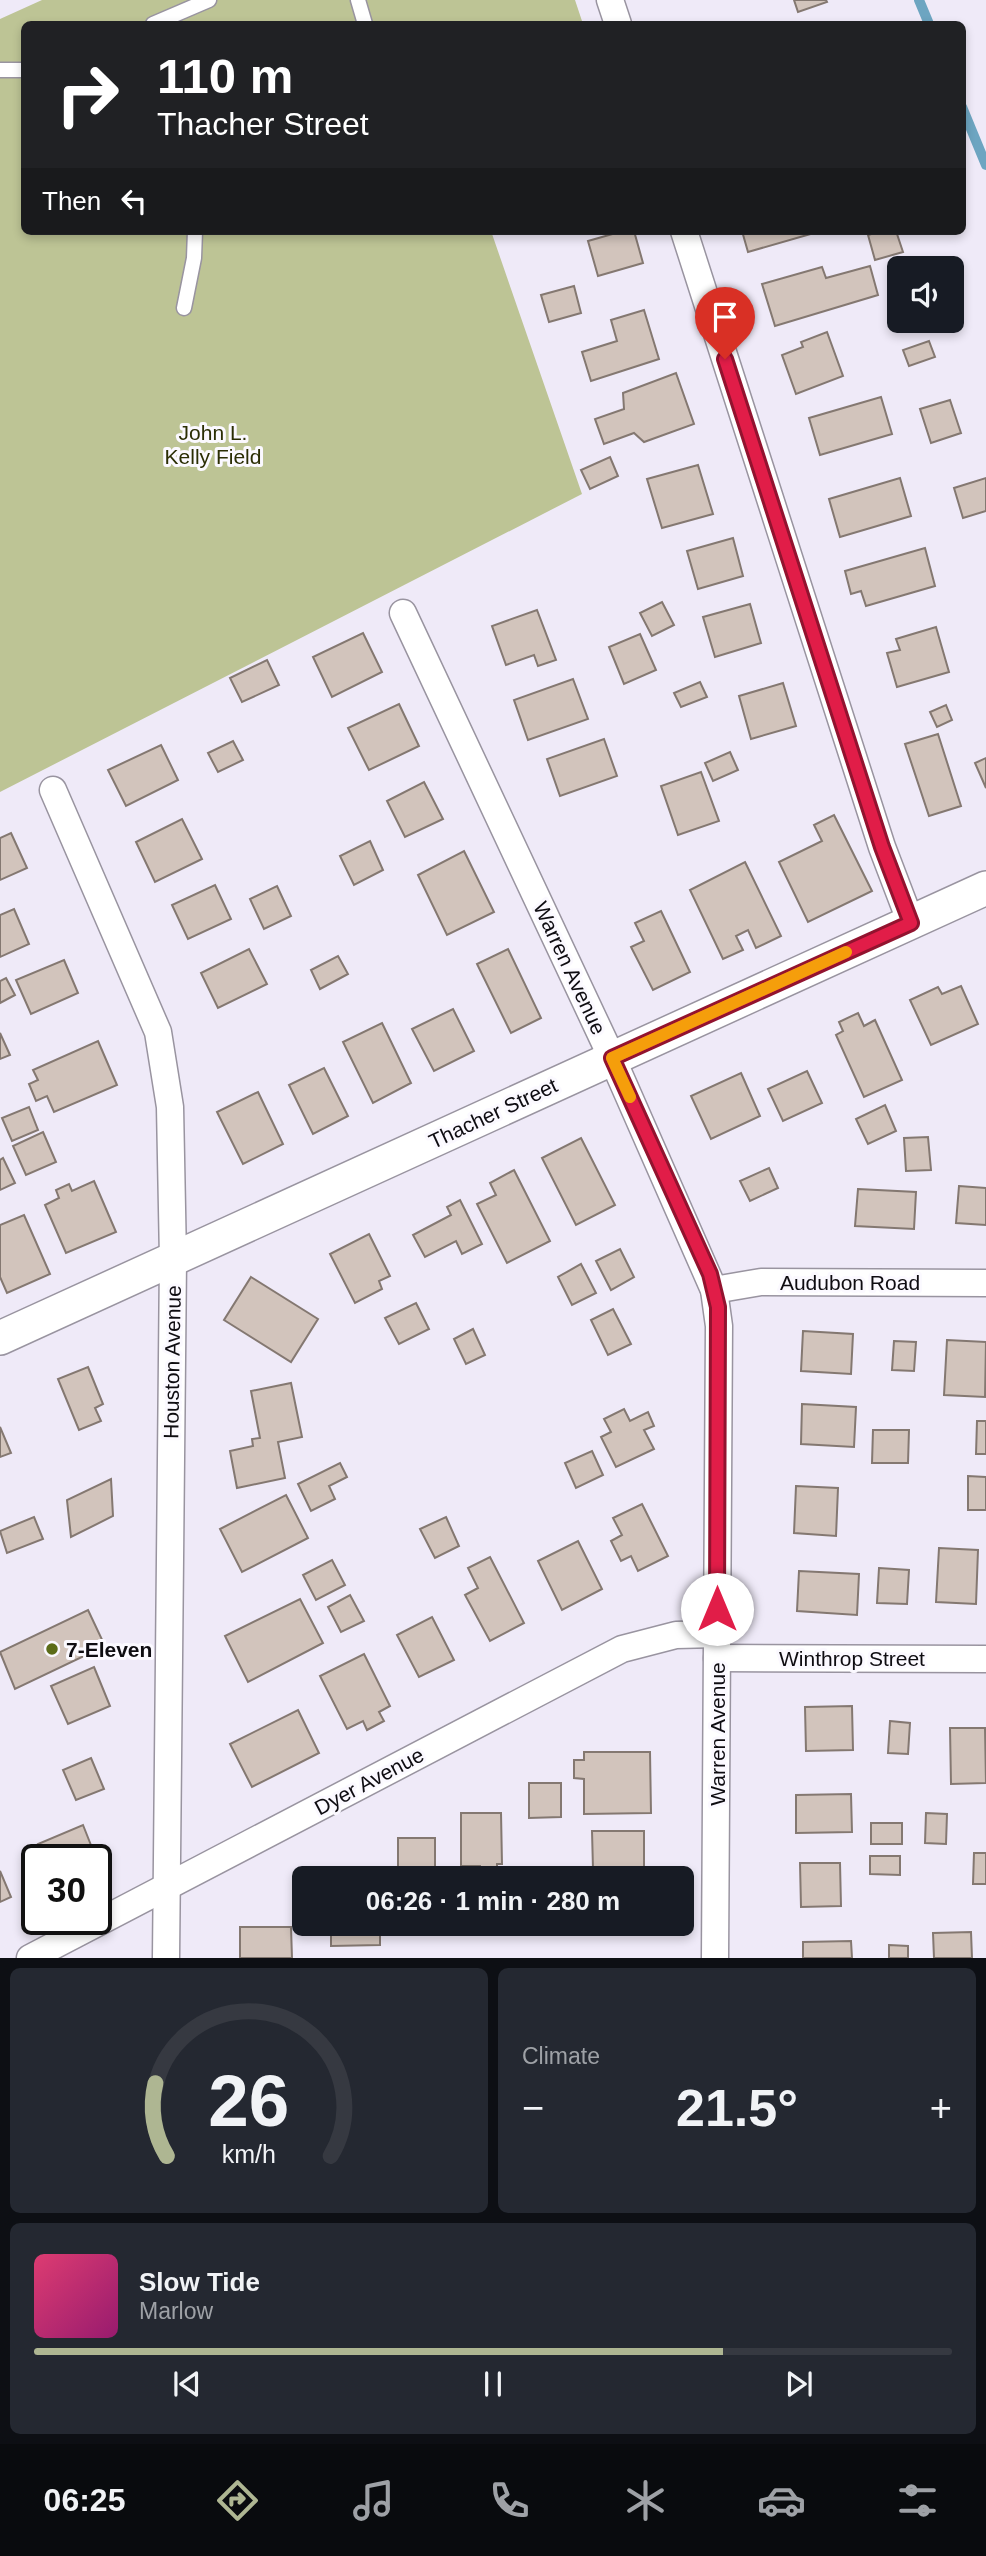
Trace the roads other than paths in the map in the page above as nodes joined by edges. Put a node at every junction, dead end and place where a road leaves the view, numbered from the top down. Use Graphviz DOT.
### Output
graph roads {
  1 [pos="209,0"];
  2 [pos="358,0"];
  3 [pos="610,0"];
  4 [pos="160,21"];
  5 [pos="364,21"];
  6 [pos="617,21"];
  7 [pos="0,70"];
  8 [pos="21,70"];
  9 [pos="195,235"];
  10 [pos="685,235"];
  11 [pos="184,308"];
  12 [pos="403,613"];
  13 [pos="53,790"];
  14 [pos="986,888"];
  15 [pos="911,923"];
  16 [pos="612,1058"];
  17 [pos="173,1259"];
  18 [pos="986,1283"];
  19 [pos="714,1290"];
  20 [pos="0,1338"];
  21 [pos="717,1646"];
  22 [pos="986,1659"];
  23 [pos="166,1887"];
  24 [pos="30,1958"];
  25 [pos="166,1958"];
  26 [pos="715,1958"];
  1 -- 4 [label="lane"];
  2 -- 5 [label="lane"];
  3 -- 6 [label="street"];
  7 -- 8 [label="lane"];
  9 -- 11 [label="lane"];
  10 -- 15 [label="street"];
  12 -- 16 [label="street, Warren Avenue"];
  13 -- 17 [label="street, Houston Avenue"];
  14 -- 15 [label="street, Thacher Street"];
  15 -- 16 [label="street, Thacher Street"];
  16 -- 17 [label="street, Thacher Street"];
  16 -- 19 [label="street, Warren Avenue"];
  17 -- 20 [label="street, Thacher Street"];
  17 -- 23 [label="street, Houston Avenue"];
  18 -- 19 [label="street, Audubon Road"];
  19 -- 21 [label="street, Warren Avenue"];
  21 -- 22 [label="street, Winthrop Street"];
  21 -- 23 [label="street, Dyer Avenue"];
  21 -- 26 [label="street, Warren Avenue"];
  23 -- 24 [label="street, Dyer Avenue"];
  23 -- 25 [label="street, Houston Avenue"];
}
